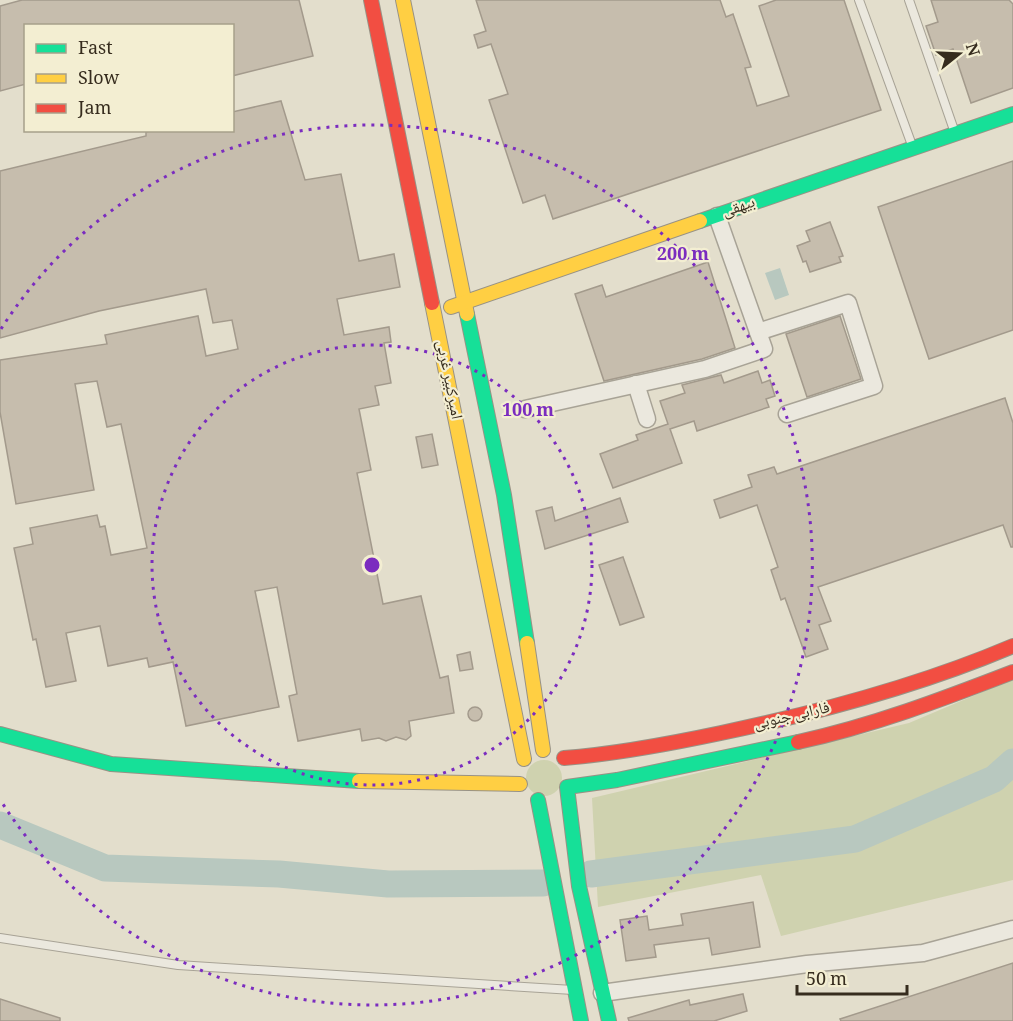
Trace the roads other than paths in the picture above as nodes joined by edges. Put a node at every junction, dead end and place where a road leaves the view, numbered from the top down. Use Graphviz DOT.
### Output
graph roads {
  1 [pos="370,0"];
  2 [pos="403,0"];
  3 [pos="860,0"];
  4 [pos="909,0"];
  5 [pos="1013,114"];
  6 [pos="955,134"];
  7 [pos="913,148"];
  8 [pos="717,216"];
  9 [pos="465,303"];
  10 [pos="435,312"];
  11 [pos="758,332"];
  12 [pos="636,384"];
  13 [pos="525,409"];
  14 [pos="787,414"];
  15 [pos="647,419"];
  16 [pos="1013,646"];
  17 [pos="1013,672"];
  18 [pos="0,734"];
  19 [pos="543,750"];
  20 [pos="564,758"];
  21 [pos="524,759"];
  22 [pos="520,784"];
  23 [pos="567,787"];
  24 [pos="538,800"];
  25 [pos="1013,929"];
  26 [pos="0,938"];
  27 [pos="574,991"];
  28 [pos="602,993"];
  29 [pos="582,1021"];
  30 [pos="609,1021"];
  1 -- 10 [label="street, امیرکبیر غربی"];
  2 -- 9 [label="street, امیرکبیر غربی"];
  3 -- 7 [label="lane"];
  4 -- 6 [label="lane"];
  5 -- 6 [label="street, بیهقی"];
  6 -- 7 [label="street, بیهقی"];
  7 -- 8 [label="street, بیهقی"];
  8 -- 9 [label="street, بیهقی"];
  8 -- 11 [label="street"];
  9 -- 10 [label="street, بیهقی"];
  9 -- 19 [label="street, امیرکبیر غربی"];
  10 -- 21 [label="street, امیرکبیر غربی"];
  11 -- 12 [label="street"];
  11 -- 14 [label="street"];
  12 -- 13 [label="street"];
  12 -- 15 [label="street"];
  16 -- 20 [label="street, فارابی جنوبی"];
  17 -- 23 [label="street, فارابی جنوبی"];
  18 -- 22 [label="street"];
  19 -- 20 [label="street"];
  19 -- 21 [label="street"];
  20 -- 23 [label="street"];
  21 -- 22 [label="street"];
  22 -- 24 [label="street"];
  23 -- 24 [label="street"];
  23 -- 28 [label="street"];
  24 -- 27 [label="street"];
  25 -- 28 [label="street"];
  26 -- 27 [label="lane"];
  27 -- 29 [label="street"];
  28 -- 30 [label="street"];
}
